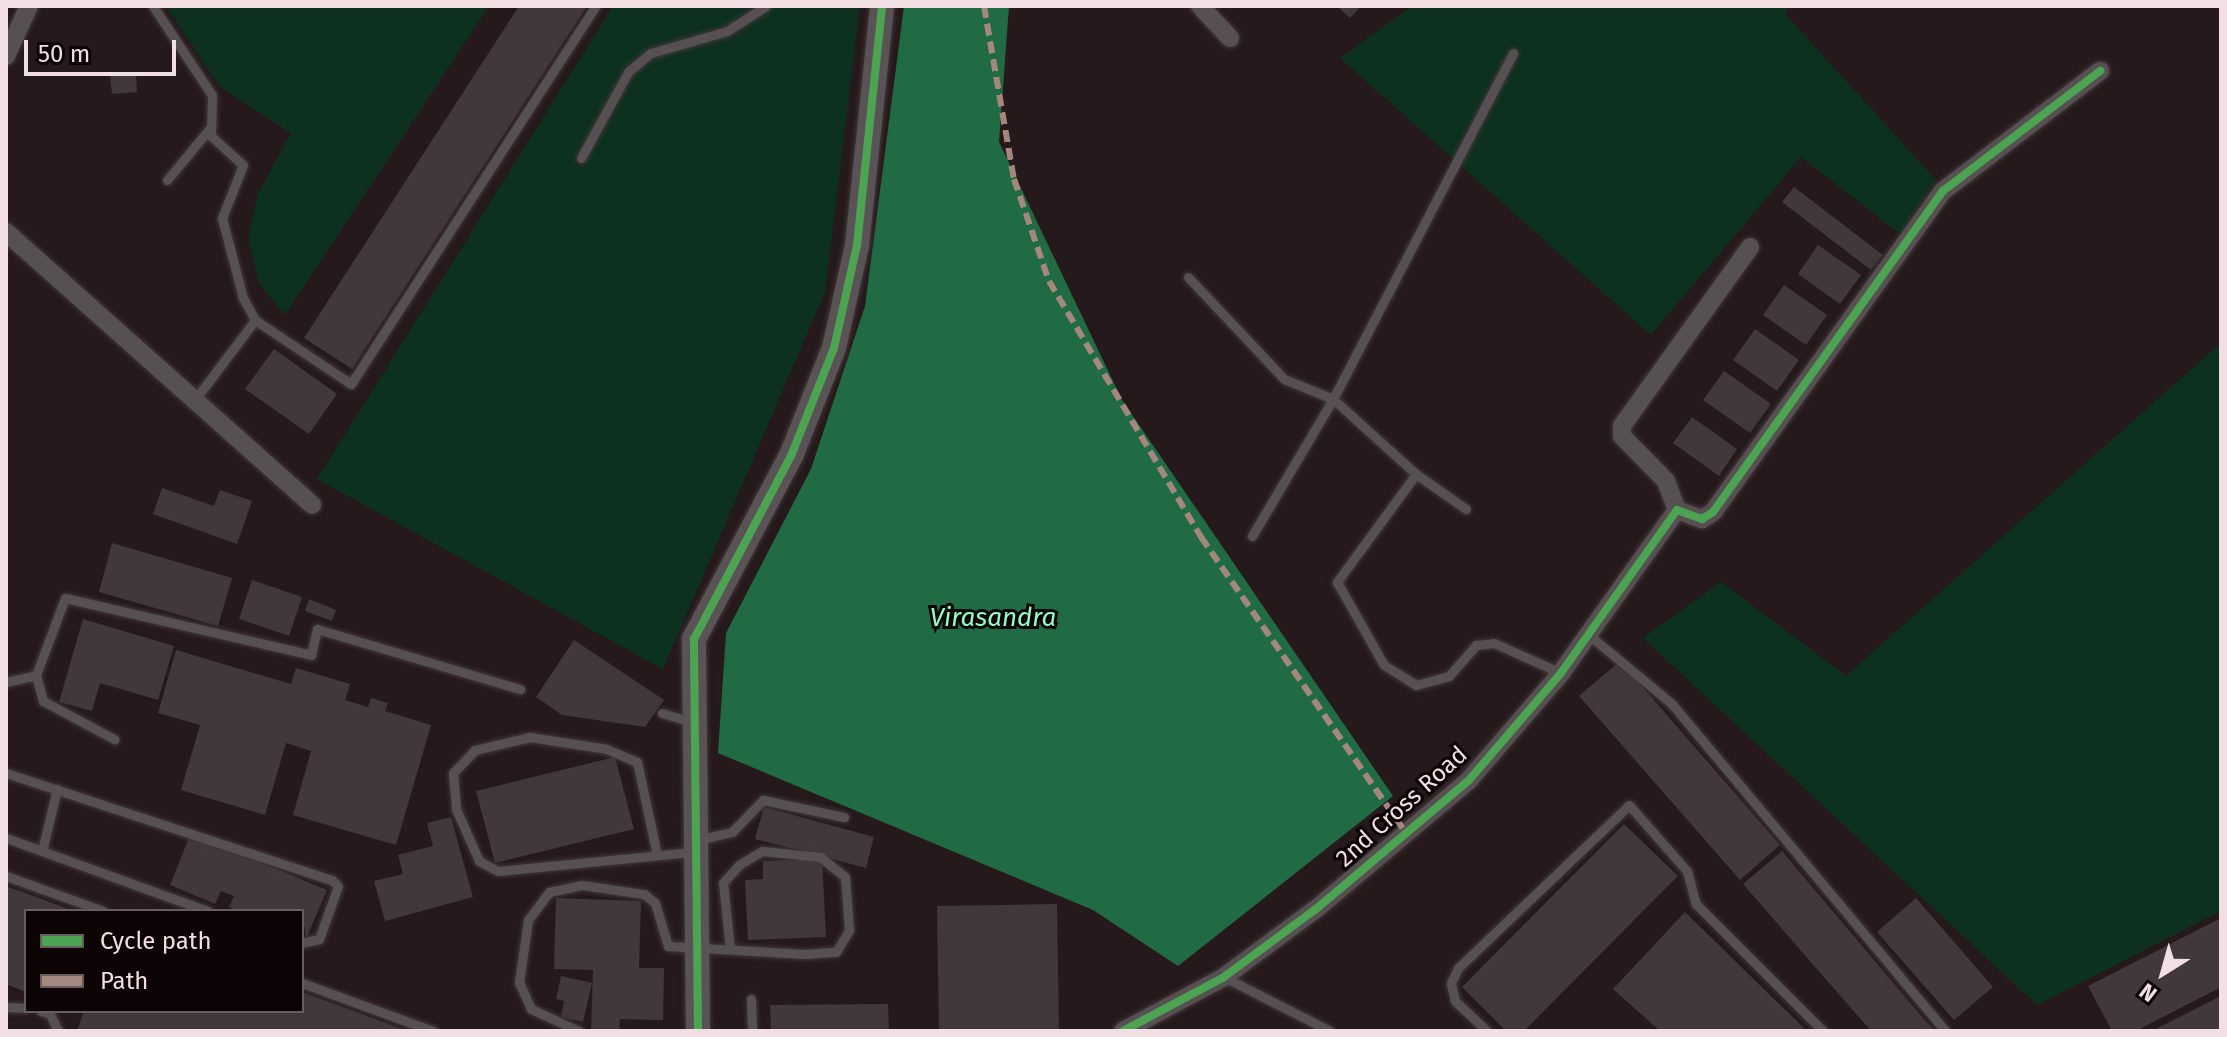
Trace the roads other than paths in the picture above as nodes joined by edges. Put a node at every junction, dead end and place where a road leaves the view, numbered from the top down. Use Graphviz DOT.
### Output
graph roads {
  1 [pos="29,6"];
  2 [pos="153,6"];
  3 [pos="596,6"];
  4 [pos="766,6"];
  5 [pos="882,6"];
  6 [pos="1200,6"];
  7 [pos="1230,38"];
  8 [pos="1513,53"];
  9 [pos="6,56"];
  10 [pos="2100,71"];
  11 [pos="210,128"];
  12 [pos="581,158"];
  13 [pos="167,180"];
  14 [pos="6,232"];
  15 [pos="1750,247"];
  16 [pos="1188,277"];
  17 [pos="255,320"];
  18 [pos="1333,399"];
  19 [pos="194,401"];
  20 [pos="1416,474"];
  21 [pos="312,505"];
  22 [pos="1466,509"];
  23 [pos="1677,510"];
  24 [pos="1252,536"];
  25 [pos="1589,635"];
  26 [pos="1561,673"];
  27 [pos="36,675"];
  28 [pos="6,682"];
  29 [pos="520,689"];
  30 [pos="662,713"];
  31 [pos="695,723"];
  32 [pos="114,739"];
  33 [pos="6,773"];
  34 [pos="57,789"];
  35 [pos="844,817"];
  36 [pos="6,838"];
  37 [pos="696,846"];
  38 [pos="42,851"];
  39 [pos="657,855"];
  40 [pos="6,876"];
  41 [pos="97,909"];
  42 [pos="202,909"];
  43 [pos="304,943"];
  44 [pos="697,947"];
  45 [pos="730,949"];
  46 [pos="1224,977"];
  47 [pos="304,984"];
  48 [pos="751,999"];
  49 [pos="47,1013"];
  50 [pos="58,1031"];
  51 [pos="433,1031"];
  52 [pos="579,1031"];
  53 [pos="698,1031"];
  54 [pos="752,1031"];
  55 [pos="1123,1031"];
  56 [pos="1330,1031"];
  57 [pos="1487,1031"];
  58 [pos="1823,1031"];
  59 [pos="1945,1031"];
  1 -- 9 [label="street"];
  2 -- 11 [label="lane"];
  3 -- 17 [label="lane"];
  4 -- 12 [label="lane"];
  5 -- 31 [label="street"];
  6 -- 7 [label="street"];
  8 -- 18 [label="lane"];
  10 -- 23 [label="street"];
  11 -- 13 [label="lane"];
  11 -- 17 [label="lane"];
  14 -- 19 [label="street"];
  15 -- 23 [label="street"];
  16 -- 18 [label="lane"];
  17 -- 19 [label="lane"];
  18 -- 20 [label="lane"];
  18 -- 24 [label="lane"];
  19 -- 21 [label="street"];
  20 -- 22 [label="lane"];
  20 -- 26 [label="lane"];
  23 -- 25 [label="street, 2nd Cross Road"];
  25 -- 26 [label="street, 2nd Cross Road"];
  25 -- 59 [label="lane"];
  26 -- 46 [label="street, 2nd Cross Road"];
  27 -- 28 [label="lane"];
  27 -- 29 [label="lane"];
  27 -- 32 [label="lane"];
  30 -- 31 [label="lane"];
  31 -- 37 [label="street"];
  33 -- 34 [label="lane"];
  34 -- 38 [label="lane"];
  34 -- 43 [label="lane"];
  35 -- 37 [label="lane"];
  36 -- 38 [label="lane"];
  37 -- 39 [label="lane"];
  37 -- 44 [label="street"];
  38 -- 42 [label="lane"];
  39 -- 39 [label="lane"];
  40 -- 41 [label="lane"];
  44 -- 45 [label="lane"];
  44 -- 52 [label="lane"];
  44 -- 53 [label="street"];
  45 -- 45 [label="lane"];
  46 -- 55 [label="street, 2nd Cross Road"];
  46 -- 56 [label="lane"];
  47 -- 51 [label="lane"];
  48 -- 54 [label="lane"];
  49 -- 50 [label="lane"];
  57 -- 58 [label="lane"];
}
